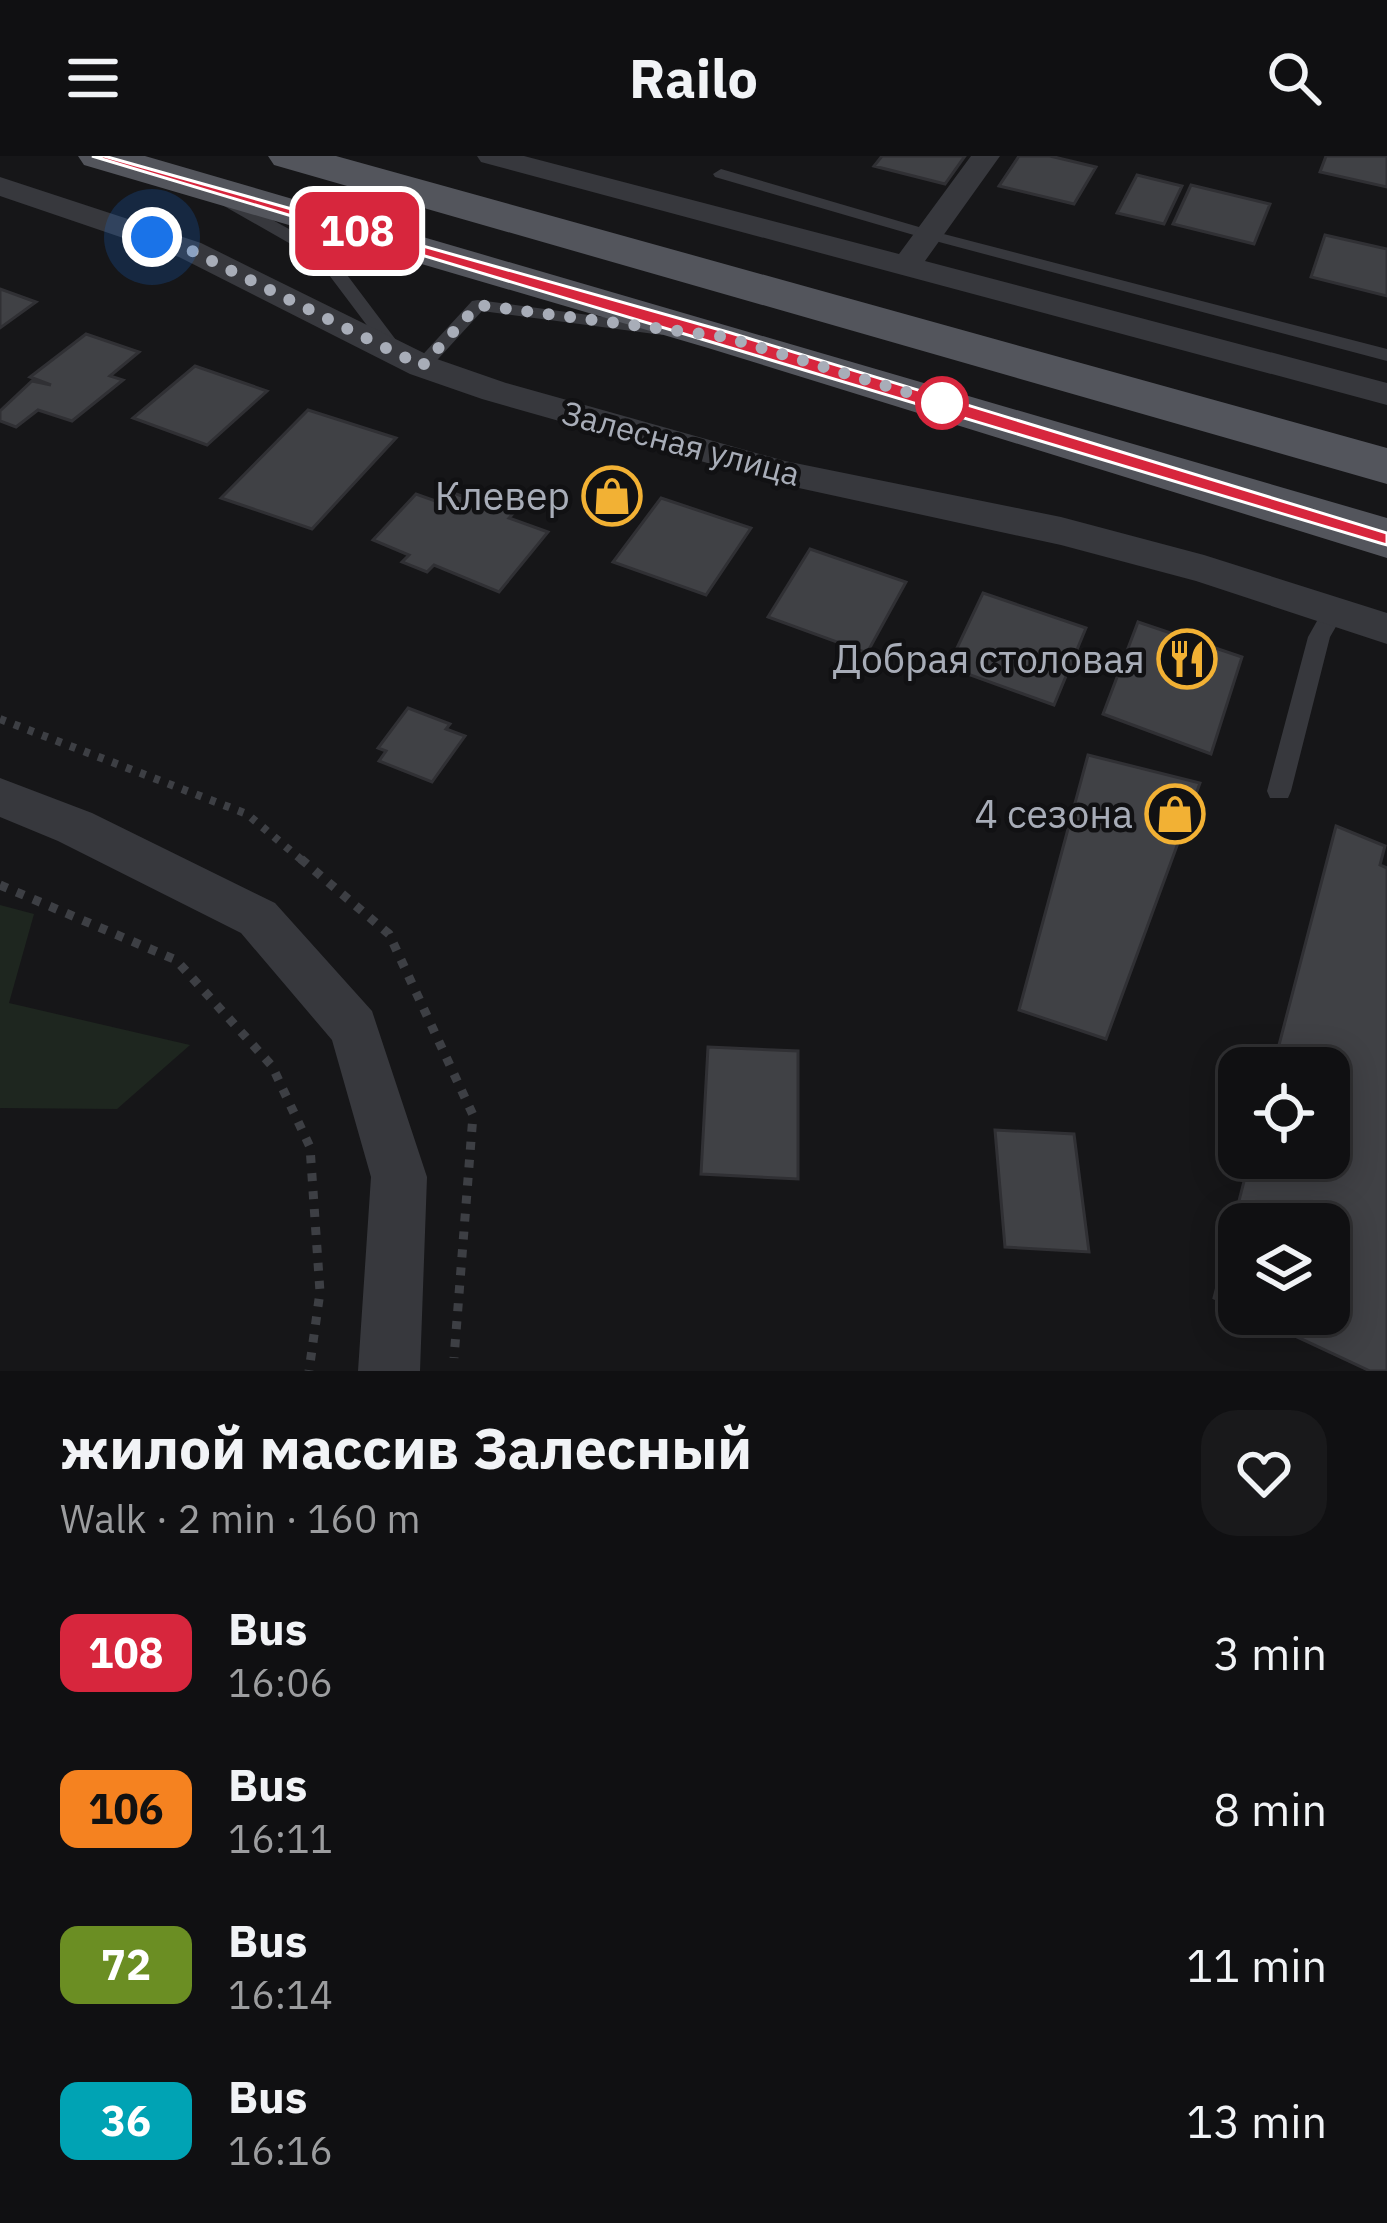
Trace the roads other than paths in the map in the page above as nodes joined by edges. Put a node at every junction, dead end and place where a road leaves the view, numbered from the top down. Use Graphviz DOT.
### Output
graph roads {
  1 [pos="99,156"];
  2 [pos="289,156"];
  3 [pos="986,156"];
  4 [pos="506,158"];
  5 [pos="721,174"];
  6 [pos="0,186"];
  7 [pos="200,186"];
  8 [pos="930,235"];
  9 [pos="907,265"];
  10 [pos="725,337"];
  11 [pos="1387,356"];
  12 [pos="409,359"];
  13 [pos="1387,394"];
  14 [pos="1387,466"];
  15 [pos="1387,538"];
  16 [pos="1334,611"];
  17 [pos="1387,629"];
  18 [pos="1279,791"];
  19 [pos="0,797"];
  20 [pos="389,1371"];
  1 -- 7 [label="main road"];
  2 -- 14 [label="main road"];
  3 -- 8 [label="street"];
  4 -- 9 [label="street"];
  5 -- 8 [label="lane"];
  6 -- 12 [label="street, Залесная улица"];
  7 -- 10 [label="main road"];
  7 -- 12 [label="lane"];
  8 -- 9 [label="street"];
  8 -- 11 [label="lane"];
  9 -- 13 [label="street"];
  10 -- 12 [label="lane"];
  10 -- 15 [label="main road"];
  12 -- 16 [label="street, Залесная улица"];
  16 -- 17 [label="street, Залесная улица"];
  16 -- 18 [label="lane"];
  19 -- 20 [label="street"];
}
